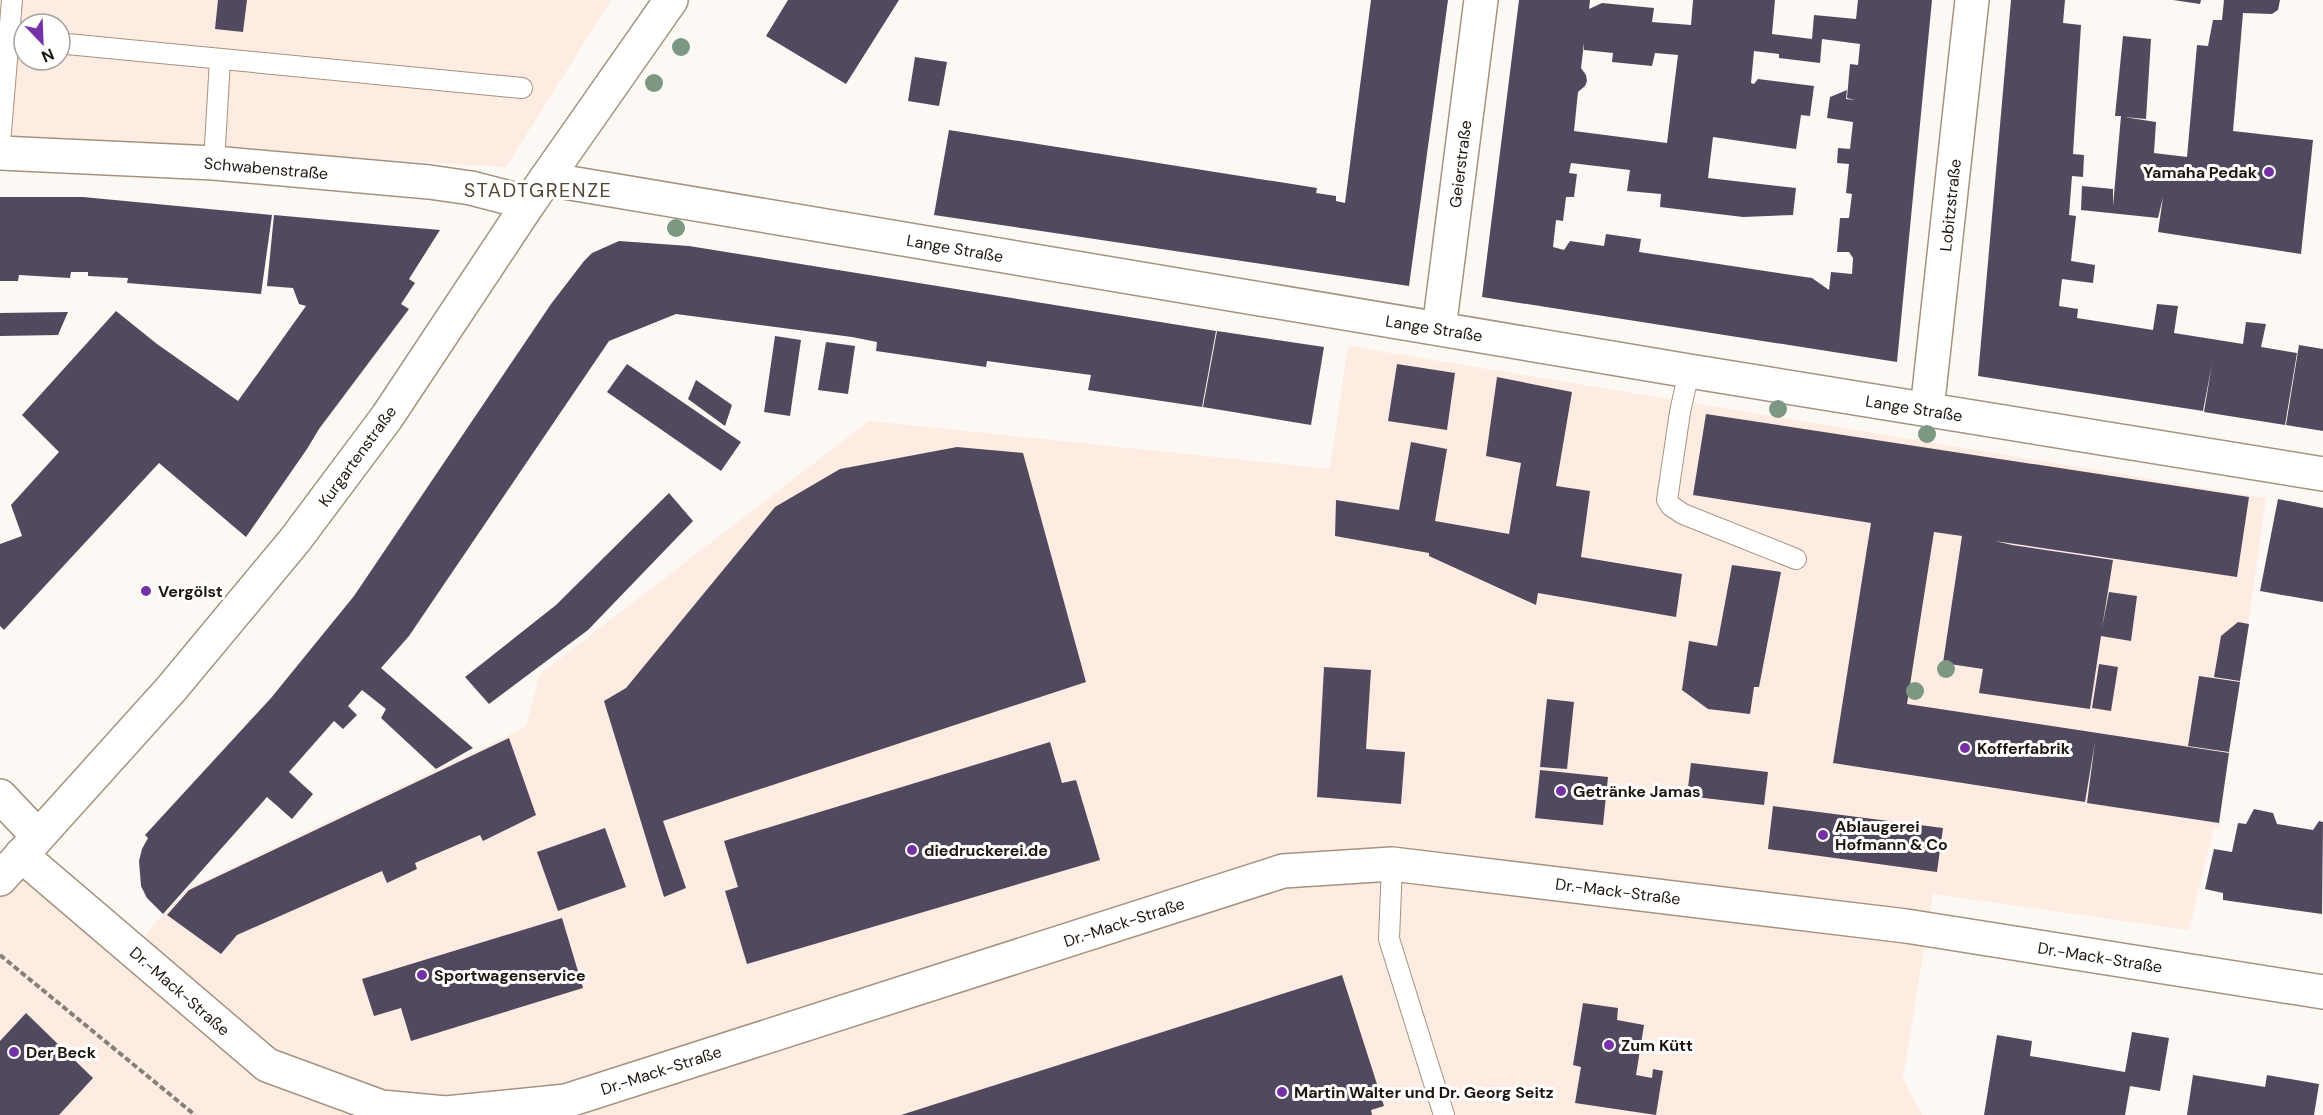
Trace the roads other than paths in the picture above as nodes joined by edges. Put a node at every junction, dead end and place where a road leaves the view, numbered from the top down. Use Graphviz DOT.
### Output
graph roads {
  1 [pos="12,0"];
  2 [pos="671,0"];
  3 [pos="1481,0"];
  4 [pos="1972,0"];
  5 [pos="72,45"];
  6 [pos="220,60"];
  7 [pos="2,83"];
  8 [pos="522,88"];
  9 [pos="0,143"];
  10 [pos="0,153"];
  11 [pos="214,163"];
  12 [pos="538,191"];
  13 [pos="1439,329"];
  14 [pos="1689,371"];
  15 [pos="1928,410"];
  16 [pos="2323,474"];
  17 [pos="1796,559"];
  18 [pos="0,796"];
  19 [pos="20,857"];
  20 [pos="1392,864"];
  21 [pos="2323,992"];
  22 [pos="568,1108"];
  23 [pos="1444,1115"];
  1 -- 7 [label="lane"];
  2 -- 12 [label="street, Kurgartenstraße"];
  3 -- 13 [label="street, Geierstraße"];
  4 -- 15 [label="street, Lobitzstraße"];
  5 -- 6 [label="lane"];
  6 -- 8 [label="lane"];
  6 -- 11 [label="lane"];
  7 -- 9 [label="lane"];
  10 -- 11 [label="street, Schwabenstraße"];
  11 -- 12 [label="street, Schwabenstraße"];
  12 -- 13 [label="street, Lange Straße"];
  12 -- 19 [label="street, Kurgartenstraße"];
  13 -- 14 [label="street, Lange Straße"];
  14 -- 15 [label="street, Lange Straße"];
  14 -- 17 [label="lane"];
  15 -- 16 [label="street, Lange Straße"];
  18 -- 19 [label="street, Dr.-Mack-Straße"];
  19 -- 22 [label="street, Dr.-Mack-Straße"];
  20 -- 21 [label="street, Dr.-Mack-Straße"];
  20 -- 22 [label="street, Dr.-Mack-Straße"];
  20 -- 23 [label="lane"];
}
